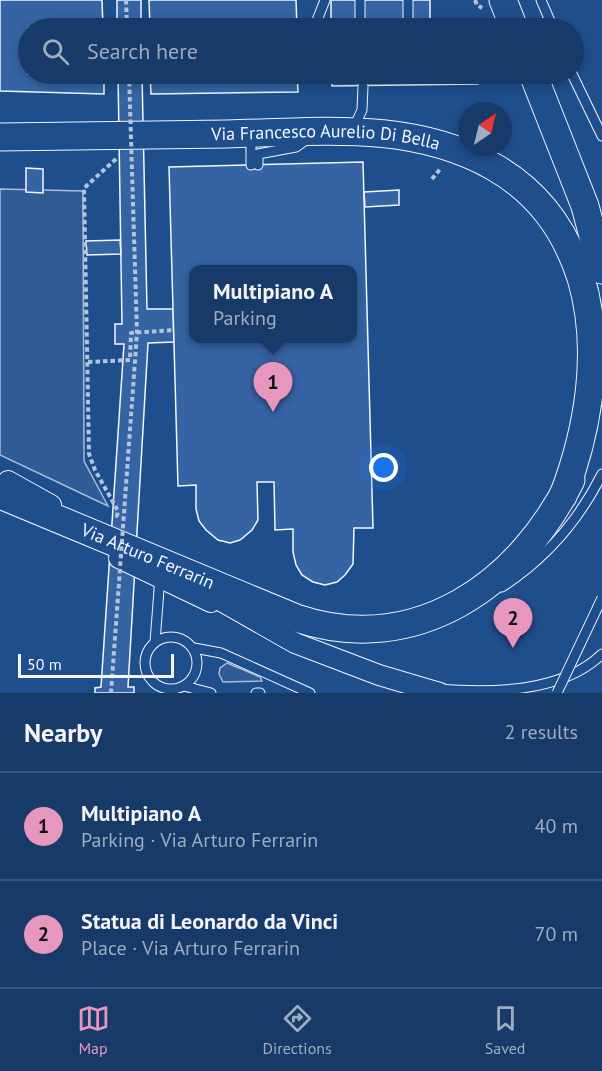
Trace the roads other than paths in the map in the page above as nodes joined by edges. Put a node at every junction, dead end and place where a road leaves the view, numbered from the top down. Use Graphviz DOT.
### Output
graph roads {
  1 [pos="325,0"];
  2 [pos="360,0"];
  3 [pos="408,0"];
  4 [pos="503,0"];
  5 [pos="541,0"];
  6 [pos="318,18"];
  7 [pos="360,18"];
  8 [pos="408,18"];
  9 [pos="510,18"];
  10 [pos="549,18"];
  11 [pos="528,84"];
  12 [pos="537,84"];
  13 [pos="577,84"];
  14 [pos="363,86"];
  15 [pos="550,117"];
  16 [pos="600,130"];
  17 [pos="319,131"];
  18 [pos="351,132"];
  19 [pos="251,133"];
  20 [pos="0,136"];
  21 [pos="602,141"];
  22 [pos="602,270"];
  23 [pos="602,387"];
  24 [pos="602,474"];
  25 [pos="2,489"];
  26 [pos="563,496"];
  27 [pos="160,577"];
  28 [pos="602,598"];
  29 [pos="437,615"];
  30 [pos="296,630"];
  31 [pos="155,642"];
  32 [pos="194,648"];
  33 [pos="602,654"];
  34 [pos="184,686"];
  35 [pos="418,687"];
  36 [pos="158,690"];
  37 [pos="212,693"];
  38 [pos="310,693"];
  39 [pos="394,693"];
  40 [pos="440,693"];
  41 [pos="557,693"];
  1 -- 6 [label="lane"];
  2 -- 7 [label="lane"];
  3 -- 8 [label="lane"];
  4 -- 9 [label="street"];
  5 -- 10 [label="lane"];
  11 -- 15 [label="lane"];
  12 -- 15 [label="street"];
  13 -- 16 [label="lane"];
  14 -- 18 [label="lane"];
  15 -- 22 [label="street"];
  16 -- 21 [label="lane"];
  17 -- 18 [label="street, Via Francesco Aurelio Di Bella"];
  17 -- 19 [label="street, Via Francesco Aurelio Di Bella"];
  17 -- 19 [label="lane"];
  18 -- 26 [label="street, Via Francesco Aurelio Di Bella"];
  19 -- 20 [label="street, Via Francesco Aurelio Di Bella"];
  23 -- 26 [label="street"];
  24 -- 29 [label="lane"];
  25 -- 27 [label="street"];
  25 -- 30 [label="street, Via Arturo Ferrarin"];
  25 -- 30 [label="street, Via Arturo Ferrarin"];
  26 -- 29 [label="street, Via Arturo Ferrarin"];
  27 -- 30 [label="street"];
  27 -- 31 [label="lane"];
  28 -- 41 [label="lane, bridge"];
  29 -- 30 [label="street, Via Arturo Ferrarin"];
  30 -- 35 [label="street"];
  30 -- 39 [label="street"];
  31 -- 32 [label="lane"];
  31 -- 36 [label="lane"];
  32 -- 34 [label="lane"];
  32 -- 38 [label="lane"];
  33 -- 35 [label="lane"];
  34 -- 36 [label="lane"];
  34 -- 37 [label="lane"];
  35 -- 40 [label="street"];
}
